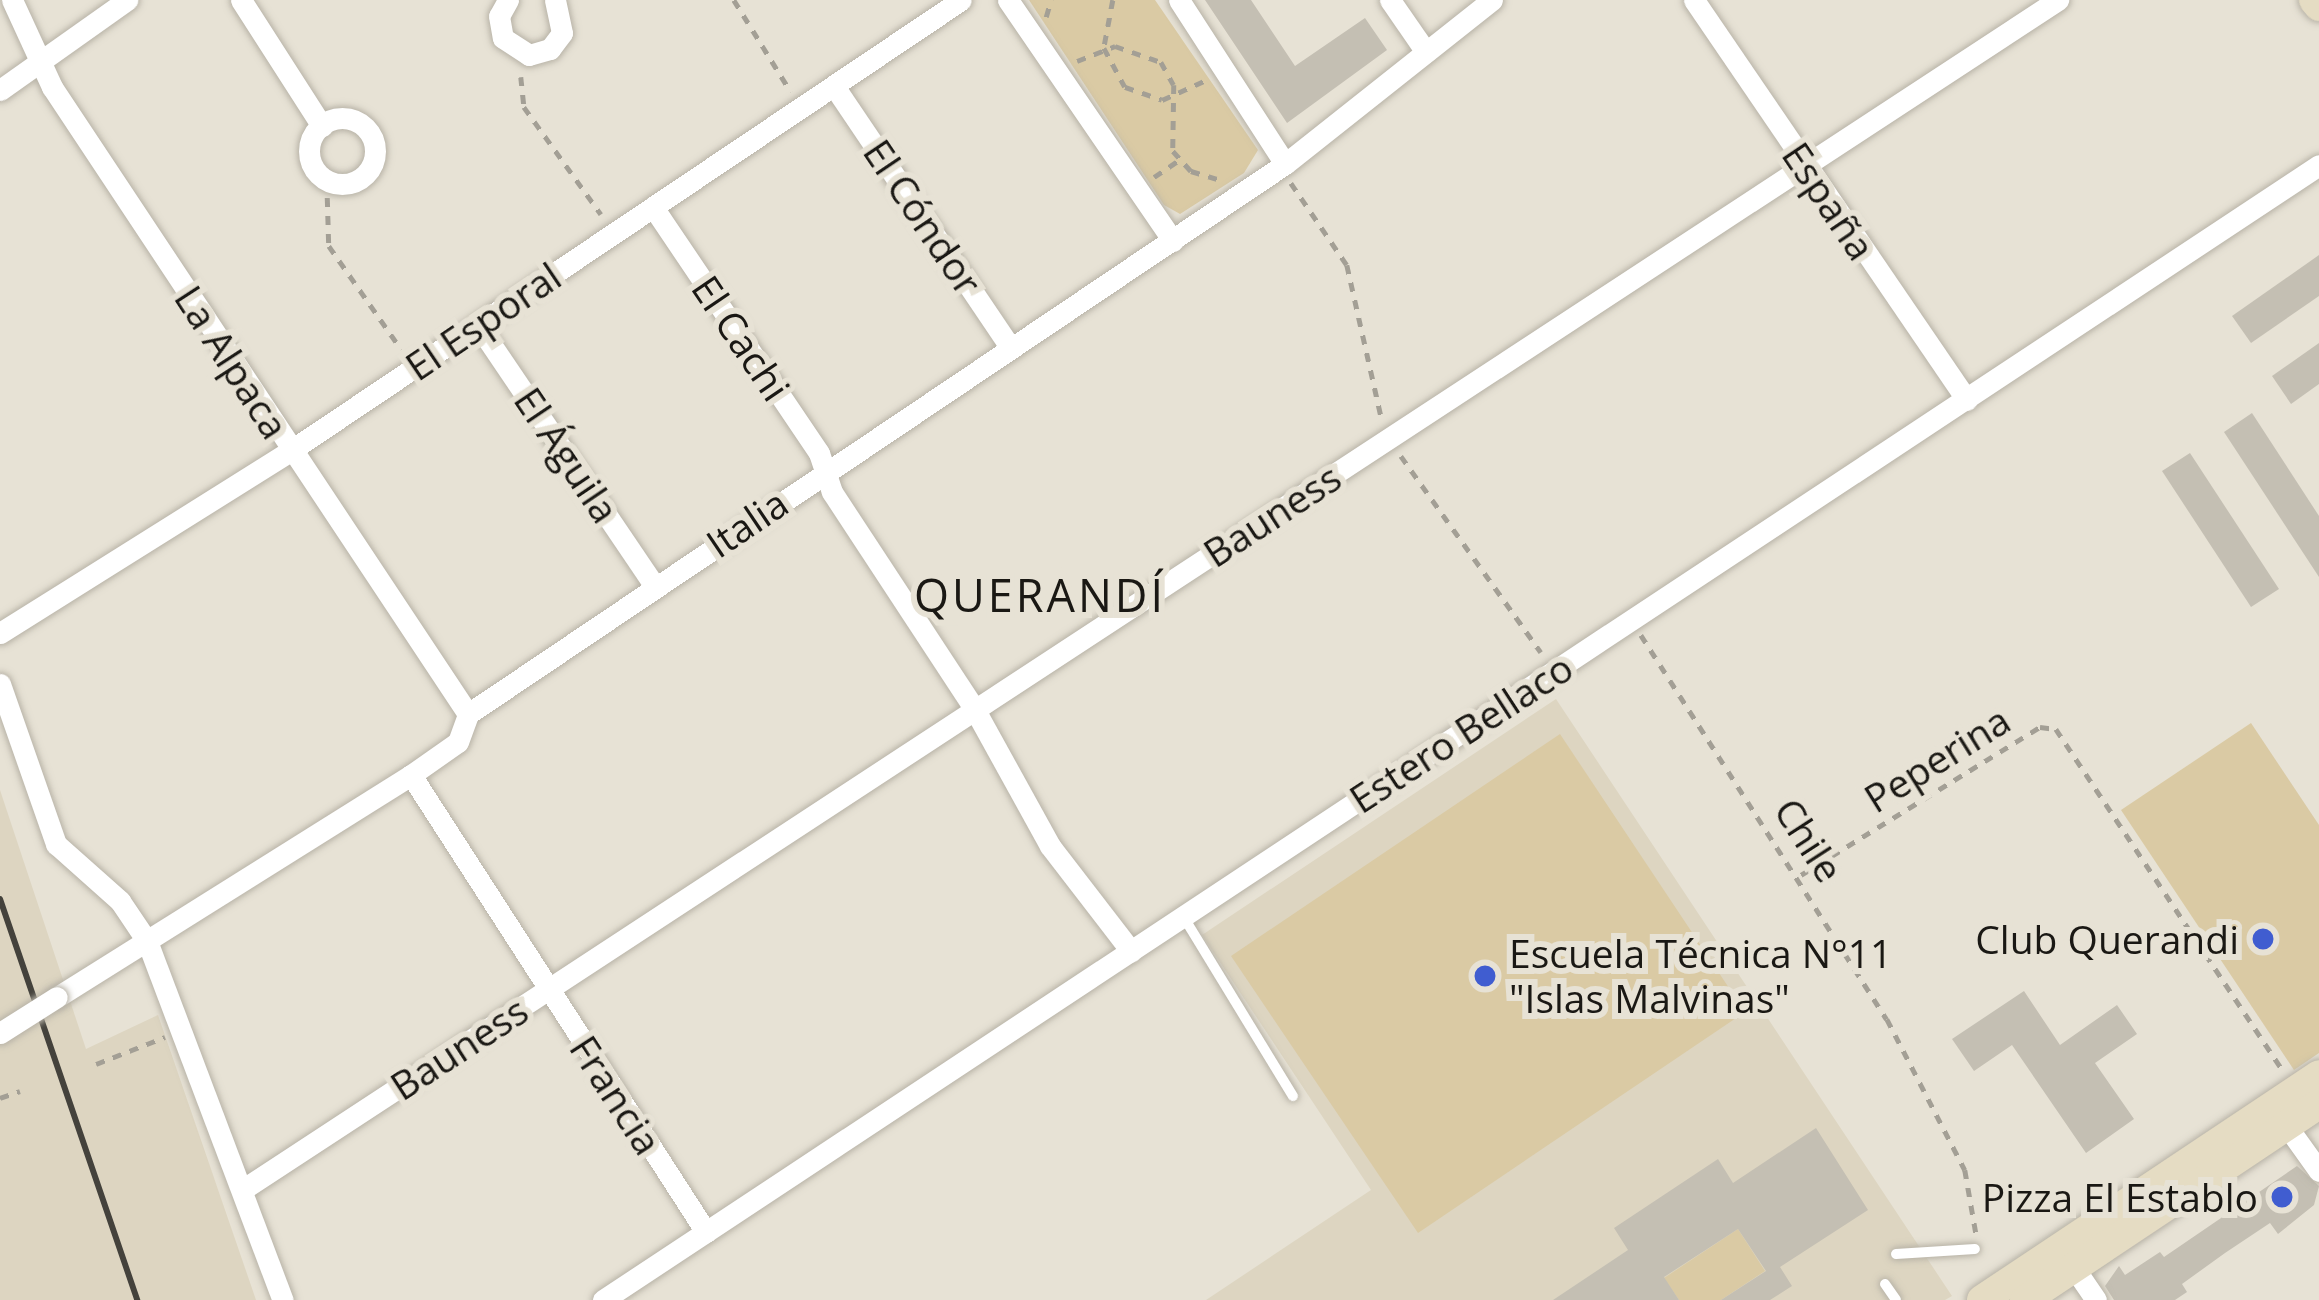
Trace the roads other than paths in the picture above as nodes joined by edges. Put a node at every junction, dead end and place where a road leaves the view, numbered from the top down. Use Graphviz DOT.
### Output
graph roads {
  1 [pos="12,0"];
  2 [pos="128,0"];
  3 [pos="241,0"];
  4 [pos="508,0"];
  5 [pos="555,0"];
  6 [pos="961,0"];
  7 [pos="1008,0"];
  8 [pos="1179,0"];
  9 [pos="1390,0"];
  10 [pos="1492,0"];
  11 [pos="1694,0"];
  12 [pos="2059,0"];
  13 [pos="1426,52"];
  14 [pos="40,62"];
  15 [pos="834,86"];
  16 [pos="0,90"];
  17 [pos="322,125"];
  18 [pos="1285,164"];
  19 [pos="2319,165"];
  20 [pos="1805,167"];
  21 [pos="653,207"];
  22 [pos="1173,241"];
  23 [pos="478,325"];
  24 [pos="1011,348"];
  25 [pos="1967,400"];
  26 [pos="290,451"];
  27 [pos="825,470"];
  28 [pos="655,586"];
  29 [pos="0,633"];
  30 [pos="0,684"];
  31 [pos="975,710"];
  32 [pos="468,714"];
  33 [pos="411,776"];
  34 [pos="1183,916"];
  35 [pos="147,941"];
  36 [pos="1131,950"];
  37 [pos="548,990"];
  38 [pos="0,1033"];
  39 [pos="2319,1075"];
  40 [pos="1293,1096"];
  41 [pos="2319,1104"];
  42 [pos="2279,1116"];
  43 [pos="2319,1171"];
  44 [pos="245,1188"];
  45 [pos="706,1232"];
  46 [pos="1975,1249"];
  47 [pos="1897,1254"];
  48 [pos="2067,1258"];
  49 [pos="1885,1284"];
  50 [pos="283,1300"];
  51 [pos="603,1300"];
  52 [pos="1896,1300"];
  53 [pos="1982,1300"];
  54 [pos="2025,1300"];
  55 [pos="2096,1300"];
  1 -- 14 [label="street, La Alpaca"];
  2 -- 14 [label="street"];
  3 -- 17 [label="street"];
  4 -- 5 [label="street"];
  6 -- 15 [label="street, El Esporal"];
  7 -- 22 [label="street"];
  8 -- 18 [label="street"];
  9 -- 13 [label="street"];
  10 -- 13 [label="street, Italia"];
  11 -- 20 [label="street, España"];
  12 -- 20 [label="street, Bauness"];
  13 -- 18 [label="street, Italia"];
  14 -- 16 [label="street"];
  14 -- 26 [label="street, La Alpaca"];
  15 -- 21 [label="street, El Esporal"];
  15 -- 24 [label="street, El Cóndor"];
  17 -- 17 [label="street"];
  18 -- 22 [label="street, Italia"];
  19 -- 25 [label="street, Estero Bellaco"];
  20 -- 25 [label="street, España"];
  20 -- 31 [label="street, Bauness"];
  21 -- 23 [label="street, El Esporal"];
  21 -- 27 [label="street, El Cachi"];
  22 -- 24 [label="street, Italia"];
  23 -- 26 [label="street, El Esporal"];
  23 -- 28 [label="street, El Águila"];
  24 -- 27 [label="street, Italia"];
  25 -- 34 [label="street, Estero Bellaco"];
  26 -- 29 [label="street, El Esporal"];
  26 -- 32 [label="street, La Alpaca"];
  27 -- 28 [label="street, Italia"];
  27 -- 31 [label="street, El Cachi"];
  28 -- 32 [label="street, Italia"];
  30 -- 35 [label="street"];
  31 -- 36 [label="street, El Cachi"];
  31 -- 37 [label="street, Bauness"];
  32 -- 33 [label="street, Italia"];
  33 -- 35 [label="street, Italia"];
  33 -- 37 [label="street, Francia"];
  34 -- 36 [label="street, Estero Bellaco"];
  34 -- 40 [label="lane"];
  35 -- 38 [label="street, Italia, bridge"];
  35 -- 44 [label="street"];
  36 -- 45 [label="street, Estero Bellaco"];
  37 -- 44 [label="street, Bauness"];
  37 -- 45 [label="street, Francia"];
  39 -- 42 [label="main road"];
  41 -- 42 [label="main road"];
  42 -- 43 [label="street"];
  42 -- 48 [label="main road"];
  44 -- 50 [label="street"];
  45 -- 51 [label="street, Estero Bellaco"];
  46 -- 47 [label="lane"];
  48 -- 53 [label="main road"];
  48 -- 54 [label="main road"];
  48 -- 55 [label="street"];
  49 -- 52 [label="lane"];
}
